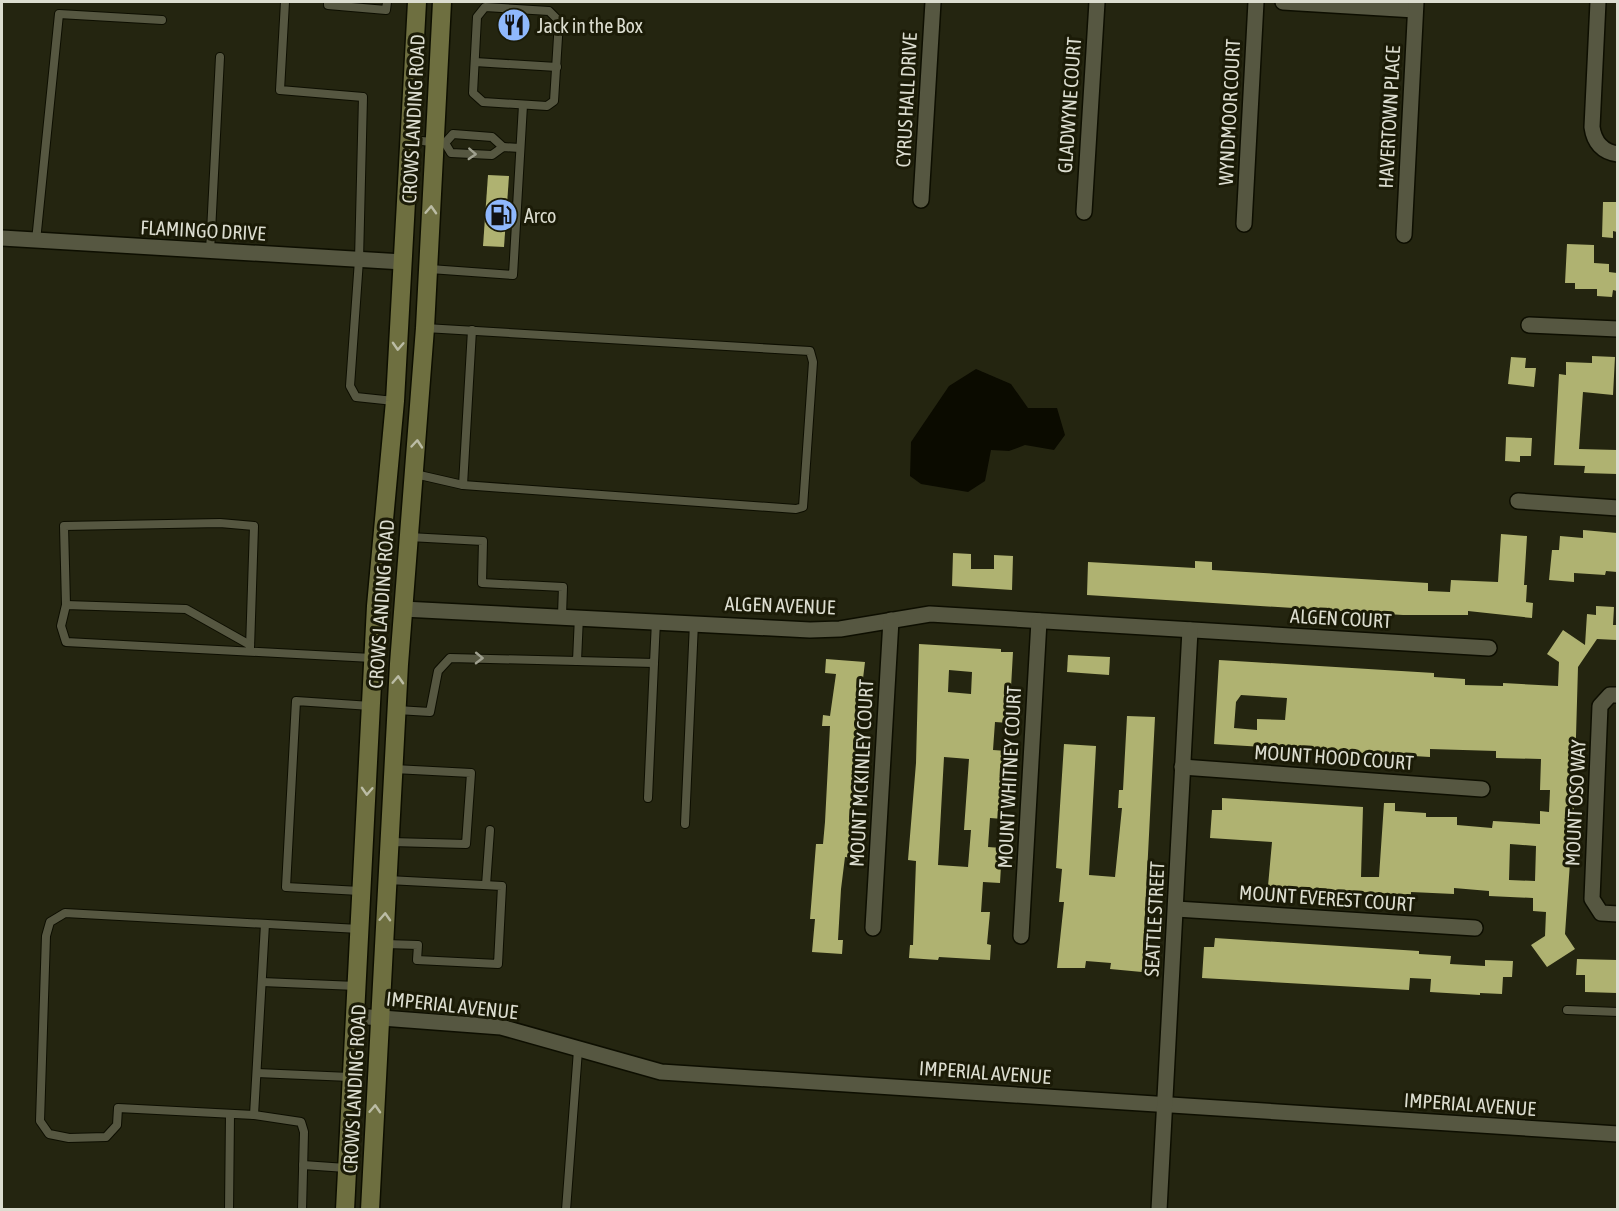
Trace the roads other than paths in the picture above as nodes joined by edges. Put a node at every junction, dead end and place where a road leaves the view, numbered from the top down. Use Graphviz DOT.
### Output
graph roads {
  1 [pos="285,2"];
  2 [pos="328,2"];
  3 [pos="387,2"];
  4 [pos="417,2"];
  5 [pos="442,2"];
  6 [pos="933,2"];
  7 [pos="1096,2"];
  8 [pos="1256,2"];
  9 [pos="1283,2"];
  10 [pos="1598,2"];
  11 [pos="1415,6"];
  12 [pos="162,20"];
  13 [pos="220,57"];
  14 [pos="475,62"];
  15 [pos="557,67"];
  16 [pos="523,105"];
  17 [pos="410,140"];
  18 [pos="439,142"];
  19 [pos="503,147"];
  20 [pos="520,148"];
  21 [pos="1617,154"];
  22 [pos="921,200"];
  23 [pos="1084,212"];
  24 [pos="1244,224"];
  25 [pos="1404,235"];
  26 [pos="2,238"];
  27 [pos="36,240"];
  28 [pos="210,251"];
  29 [pos="359,260"];
  30 [pos="402,267"];
  31 [pos="428,269"];
  32 [pos="1529,325"];
  33 [pos="426,328"];
  34 [pos="1617,329"];
  35 [pos="472,330"];
  36 [pos="395,401"];
  37 [pos="414,474"];
  38 [pos="463,485"];
  39 [pos="1518,501"];
  40 [pos="1617,508"];
  41 [pos="384,519"];
  42 [pos="408,537"];
  43 [pos="66,605"];
  44 [pos="403,609"];
  45 [pos="562,615"];
  46 [pos="579,616"];
  47 [pos="656,620"];
  48 [pos="891,620"];
  49 [pos="1040,621"];
  50 [pos="694,622"];
  51 [pos="1190,630"];
  52 [pos="1489,648"];
  53 [pos="250,649"];
  54 [pos="374,658"];
  55 [pos="577,661"];
  56 [pos="654,663"];
  57 [pos="1614,695"];
  58 [pos="371,706"];
  59 [pos="397,710"];
  60 [pos="1182,767"];
  61 [pos="393,768"];
  62 [pos="1482,789"];
  63 [pos="648,798"];
  64 [pos="391,800"];
  65 [pos="685,824"];
  66 [pos="490,830"];
  67 [pos="389,842"];
  68 [pos="387,879"];
  69 [pos="486,885"];
  70 [pos="362,892"];
  71 [pos="1176,909"];
  72 [pos="1617,914"];
  73 [pos="265,924"];
  74 [pos="873,928"];
  75 [pos="1474,928"];
  76 [pos="360,929"];
  77 [pos="1021,936"];
  78 [pos="384,944"];
  79 [pos="262,982"];
  80 [pos="357,987"];
  81 [pos="1567,1010"];
  82 [pos="1617,1012"];
  83 [pos="355,1016"];
  84 [pos="381,1017"];
  85 [pos="578,1050"];
  86 [pos="257,1073"];
  87 [pos="352,1077"];
  88 [pos="1164,1105"];
  89 [pos="230,1114"];
  90 [pos="254,1115"];
  91 [pos="1617,1134"];
  92 [pos="303,1165"];
  93 [pos="347,1168"];
  94 [pos="371,1189"];
  95 [pos="229,1209"];
  96 [pos="302,1209"];
  97 [pos="345,1209"];
  98 [pos="370,1209"];
  99 [pos="566,1209"];
  100 [pos="1159,1209"];
  1 -- 29 [label="lane"];
  2 -- 3 [label="lane"];
  4 -- 17 [label="main road, CROWS LANDING ROAD"];
  5 -- 18 [label="main road, CROWS LANDING ROAD"];
  6 -- 22 [label="street, CYRUS HALL DRIVE"];
  7 -- 23 [label="street, GLADWYNE COURT"];
  8 -- 24 [label="street, WYNDMOOR COURT"];
  9 -- 11 [label="street"];
  10 -- 21 [label="street"];
  11 -- 25 [label="street, HAVERTOWN PLACE"];
  12 -- 27 [label="lane"];
  13 -- 28 [label="lane"];
  14 -- 15 [label="lane"];
  14 -- 15 [label="lane"];
  14 -- 16 [label="lane"];
  15 -- 16 [label="lane"];
  16 -- 20 [label="lane"];
  17 -- 18 [label="lane"];
  17 -- 30 [label="main road, CROWS LANDING ROAD"];
  18 -- 19 [label="lane"];
  18 -- 19 [label="lane, one-way"];
  31 -- 18 [label="main road, CROWS LANDING ROAD, one-way"];
  19 -- 20 [label="lane"];
  20 -- 31 [label="lane"];
  26 -- 27 [label="street, FLAMINGO DRIVE"];
  27 -- 28 [label="street, FLAMINGO DRIVE"];
  28 -- 29 [label="street, FLAMINGO DRIVE"];
  29 -- 30 [label="street, FLAMINGO DRIVE"];
  29 -- 36 [label="lane"];
  30 -- 33 [label="main road"];
  30 -- 36 [label="main road, CROWS LANDING ROAD, one-way"];
  31 -- 33 [label="main road, CROWS LANDING ROAD"];
  32 -- 34 [label="street"];
  33 -- 35 [label="lane"];
  37 -- 33 [label="main road, CROWS LANDING ROAD, one-way"];
  35 -- 38 [label="lane"];
  35 -- 38 [label="lane"];
  36 -- 41 [label="main road, CROWS LANDING ROAD"];
  37 -- 38 [label="lane"];
  37 -- 42 [label="main road, CROWS LANDING ROAD"];
  39 -- 40 [label="street"];
  41 -- 44 [label="main road"];
  41 -- 54 [label="main road, CROWS LANDING ROAD"];
  42 -- 44 [label="main road, CROWS LANDING ROAD"];
  42 -- 45 [label="lane"];
  43 -- 53 [label="lane"];
  43 -- 53 [label="lane"];
  43 -- 53 [label="lane"];
  44 -- 45 [label="street, ALGEN AVENUE"];
  59 -- 44 [label="main road, CROWS LANDING ROAD, one-way"];
  45 -- 46 [label="street, ALGEN AVENUE"];
  46 -- 47 [label="street, ALGEN AVENUE"];
  46 -- 55 [label="lane"];
  47 -- 50 [label="street, ALGEN AVENUE"];
  47 -- 56 [label="lane"];
  48 -- 49 [label="street, ALGEN AVENUE"];
  48 -- 50 [label="street, ALGEN AVENUE"];
  48 -- 74 [label="street, MOUNT MCKINLEY COURT"];
  49 -- 51 [label="street, ALGEN AVENUE"];
  49 -- 77 [label="street, MOUNT WHITNEY COURT"];
  50 -- 65 [label="lane"];
  51 -- 52 [label="street, ALGEN COURT"];
  51 -- 60 [label="street, SEATTLE STREET"];
  53 -- 54 [label="lane"];
  54 -- 58 [label="main road, CROWS LANDING ROAD"];
  54 -- 64 [label="main road"];
  55 -- 56 [label="lane"];
  59 -- 55 [label="lane, one-way"];
  56 -- 63 [label="lane"];
  57 -- 72 [label="street, MOUNT OSO WAY"];
  58 -- 70 [label="main road, CROWS LANDING ROAD, one-way"];
  58 -- 70 [label="lane"];
  59 -- 61 [label="main road, CROWS LANDING ROAD"];
  60 -- 62 [label="street, MOUNT HOOD COURT"];
  60 -- 71 [label="street, SEATTLE STREET"];
  61 -- 64 [label="main road, CROWS LANDING ROAD"];
  61 -- 67 [label="lane"];
  64 -- 67 [label="main road, CROWS LANDING ROAD"];
  66 -- 69 [label="lane"];
  67 -- 68 [label="main road, CROWS LANDING ROAD"];
  68 -- 69 [label="lane"];
  78 -- 68 [label="main road, CROWS LANDING ROAD, one-way"];
  69 -- 78 [label="lane"];
  70 -- 76 [label="main road, CROWS LANDING ROAD"];
  71 -- 75 [label="street, MOUNT EVEREST COURT"];
  71 -- 88 [label="street, SEATTLE STREET"];
  73 -- 76 [label="lane"];
  73 -- 79 [label="lane"];
  73 -- 89 [label="lane"];
  76 -- 80 [label="main road, CROWS LANDING ROAD"];
  78 -- 84 [label="main road, CROWS LANDING ROAD"];
  79 -- 80 [label="lane"];
  79 -- 86 [label="lane"];
  80 -- 83 [label="main road, CROWS LANDING ROAD"];
  81 -- 82 [label="lane"];
  83 -- 84 [label="street, IMPERIAL AVENUE"];
  83 -- 87 [label="main road, CROWS LANDING ROAD"];
  84 -- 85 [label="street, IMPERIAL AVENUE"];
  94 -- 84 [label="main road, CROWS LANDING ROAD, one-way"];
  85 -- 88 [label="street, IMPERIAL AVENUE"];
  85 -- 99 [label="lane"];
  86 -- 87 [label="lane"];
  86 -- 90 [label="lane"];
  87 -- 93 [label="main road, CROWS LANDING ROAD"];
  87 -- 94 [label="main road"];
  88 -- 91 [label="street, IMPERIAL AVENUE"];
  88 -- 100 [label="street, SEATTLE STREET"];
  89 -- 90 [label="lane"];
  89 -- 95 [label="lane"];
  90 -- 92 [label="lane"];
  92 -- 93 [label="lane"];
  92 -- 96 [label="lane"];
  93 -- 97 [label="main road, CROWS LANDING ROAD"];
  94 -- 98 [label="main road, CROWS LANDING ROAD"];
}
